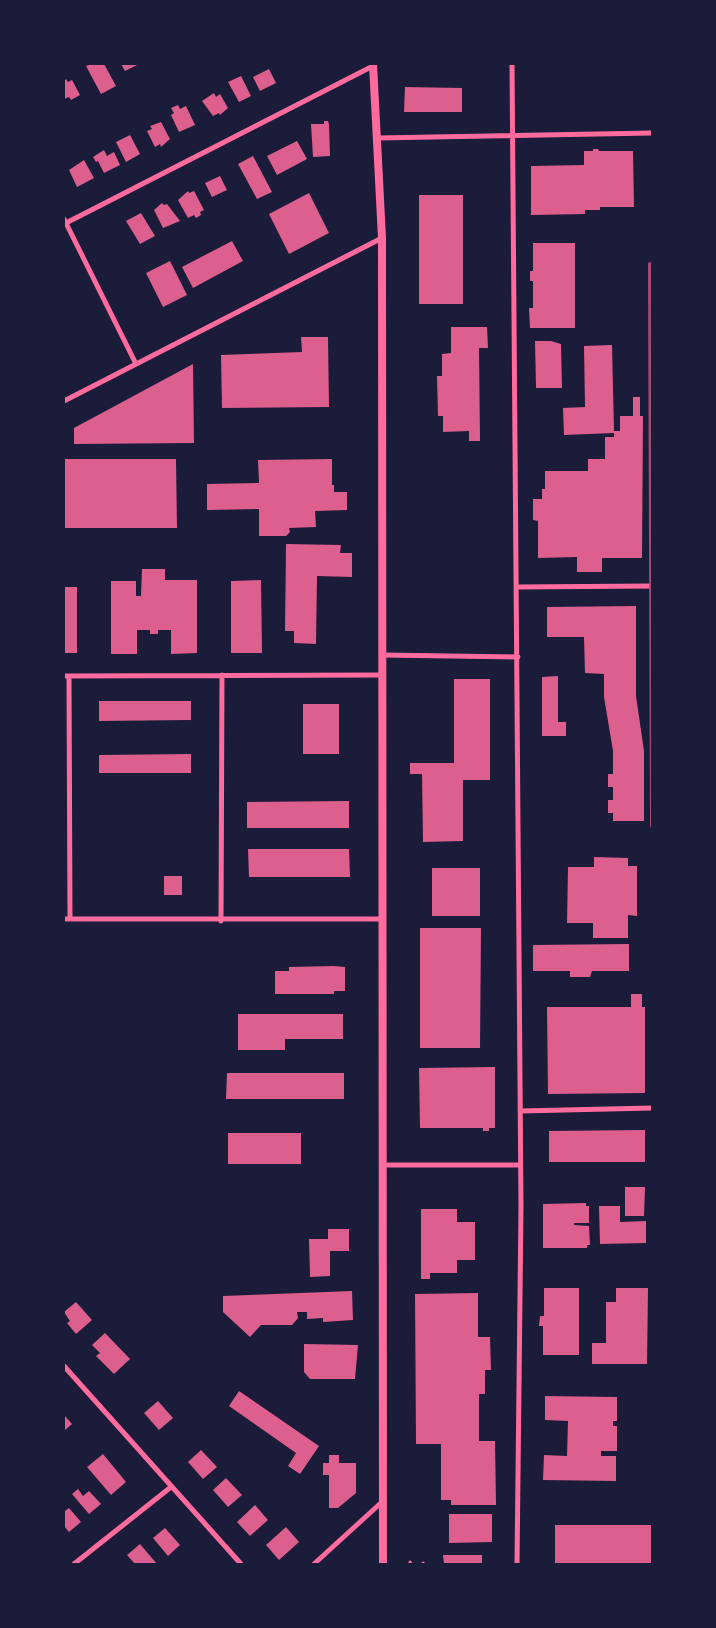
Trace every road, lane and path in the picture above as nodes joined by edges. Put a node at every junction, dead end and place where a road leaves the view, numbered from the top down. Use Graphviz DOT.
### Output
graph roads {
  1 [pos="512,64"];
  2 [pos="373,65"];
  3 [pos="652,134"];
  4 [pos="513,136"];
  5 [pos="378,138"];
  6 [pos="64,222"];
  7 [pos="382,238"];
  8 [pos="136,364"];
  9 [pos="64,402"];
  10 [pos="516,586"];
  11 [pos="652,586"];
  12 [pos="382,655"];
  13 [pos="518,657"];
  14 [pos="382,674"];
  15 [pos="222,675"];
  16 [pos="66,676"];
  17 [pos="67,919"];
  18 [pos="382,919"];
  19 [pos="221,921"];
  20 [pos="652,1108"];
  21 [pos="520,1111"];
  22 [pos="383,1165"];
  23 [pos="520,1165"];
  24 [pos="64,1367"];
  25 [pos="171,1487"];
  26 [pos="383,1501"];
  27 [pos="74,1564"];
  28 [pos="241,1564"];
  29 [pos="314,1564"];
  30 [pos="383,1564"];
  31 [pos="517,1564"];
  1 -- 4 [label="street"];
  2 -- 5 [label="street"];
  2 -- 6 [label="street"];
  3 -- 4 [label="street"];
  4 -- 5 [label="street"];
  4 -- 10 [label="street"];
  5 -- 7 [label="street"];
  6 -- 8 [label="street"];
  7 -- 8 [label="street"];
  7 -- 12 [label="street"];
  8 -- 9 [label="street"];
  10 -- 11 [label="street"];
  10 -- 13 [label="street"];
  12 -- 13 [label="street"];
  12 -- 14 [label="street"];
  13 -- 21 [label="street"];
  14 -- 15 [label="street"];
  14 -- 18 [label="street"];
  15 -- 16 [label="street"];
  15 -- 19 [label="street"];
  16 -- 17 [label="street"];
  17 -- 19 [label="street"];
  18 -- 19 [label="street"];
  18 -- 22 [label="street"];
  20 -- 21 [label="street"];
  21 -- 23 [label="street"];
  22 -- 23 [label="street"];
  22 -- 26 [label="street"];
  23 -- 31 [label="street"];
  24 -- 25 [label="street"];
  25 -- 27 [label="street"];
  25 -- 28 [label="street"];
  26 -- 29 [label="street"];
  26 -- 30 [label="street"];
}
